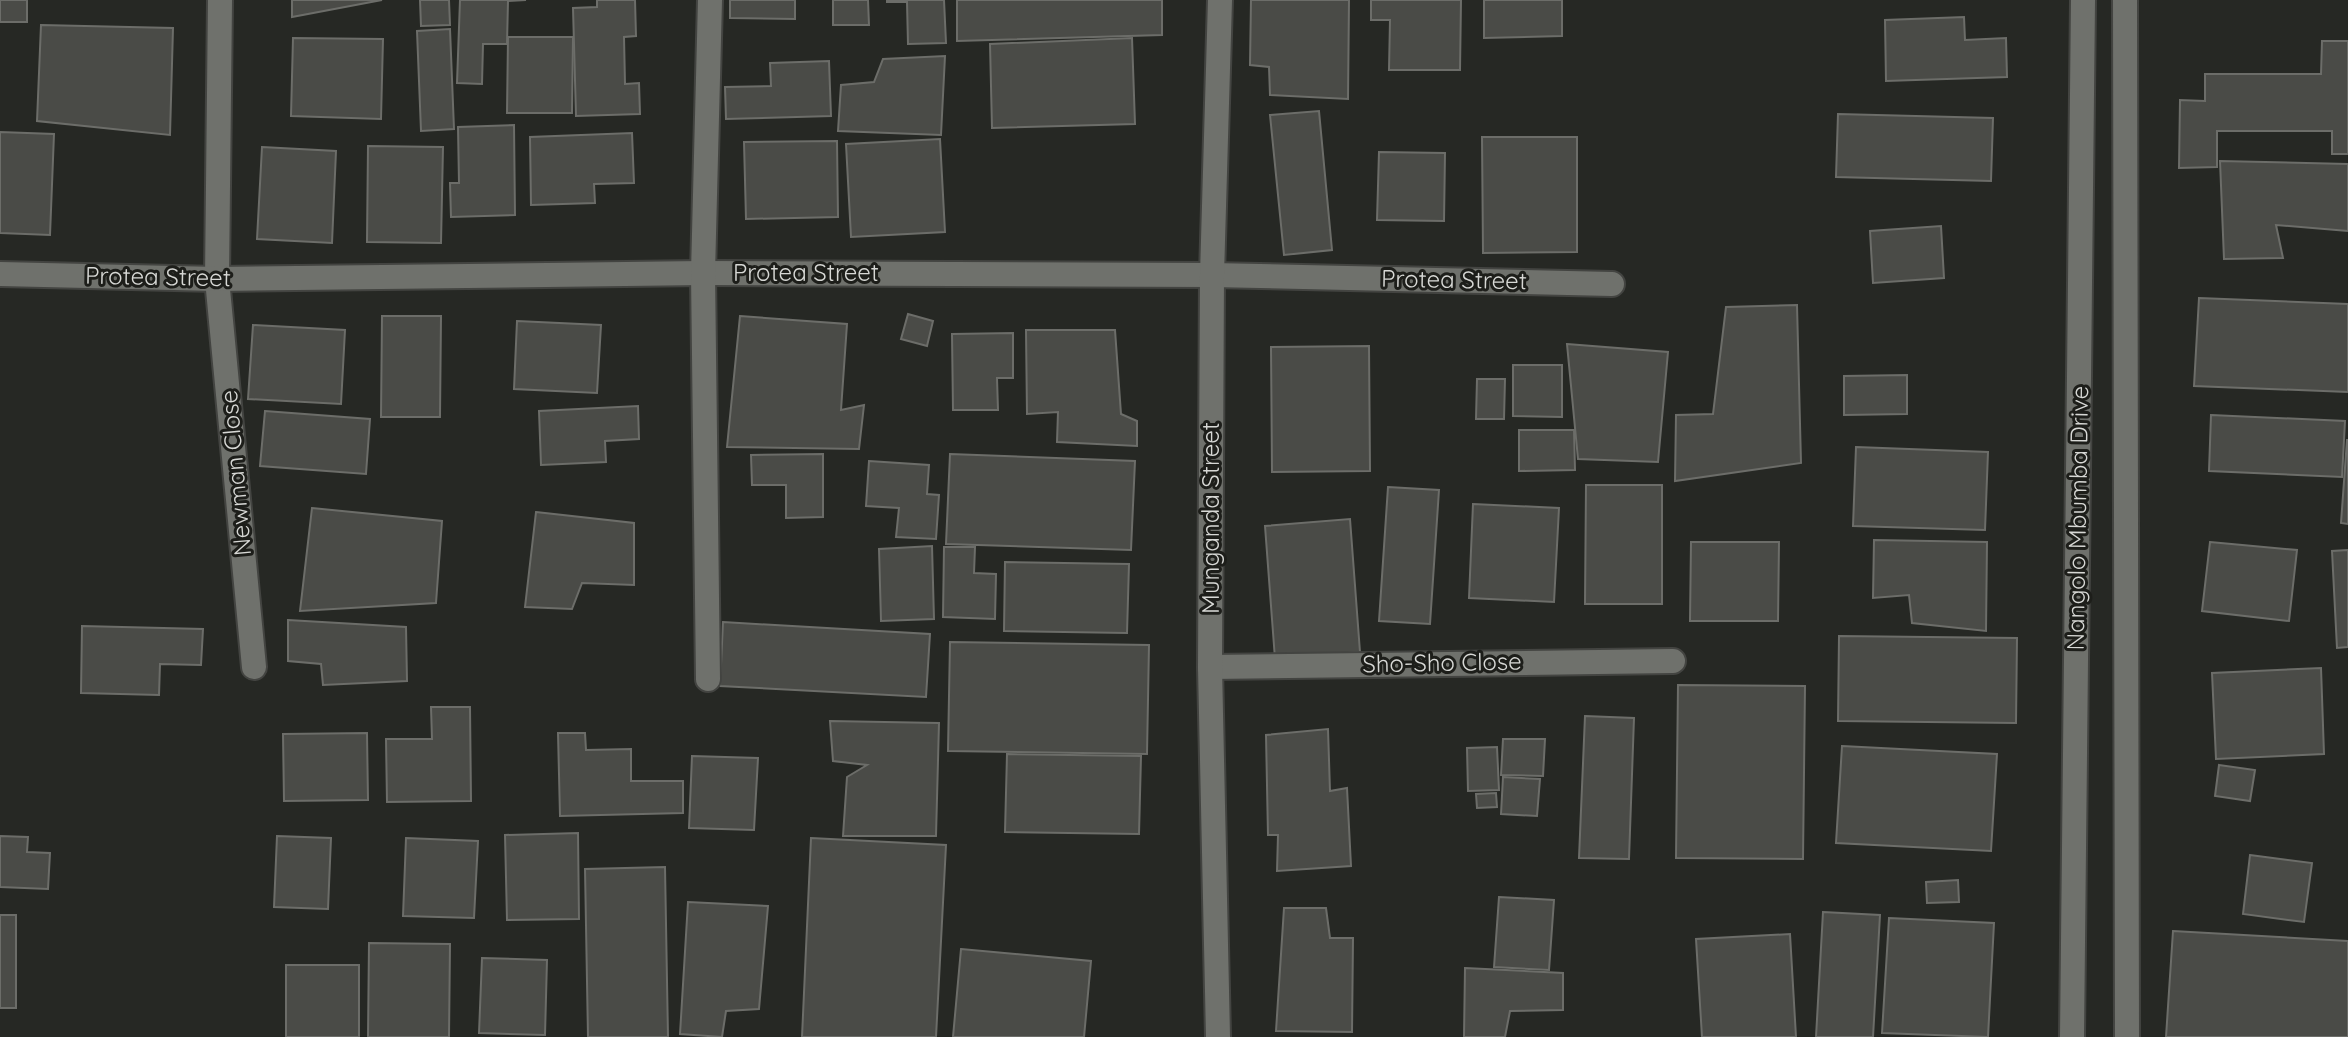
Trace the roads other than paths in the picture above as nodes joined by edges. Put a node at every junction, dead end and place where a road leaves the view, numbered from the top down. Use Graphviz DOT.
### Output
graph roads {
  1 [pos="220,0"];
  2 [pos="710,0"];
  3 [pos="1220,0"];
  4 [pos="2083,0"];
  5 [pos="2125,0"];
  6 [pos="703,273"];
  7 [pos="0,274"];
  8 [pos="1212,275"];
  9 [pos="217,279"];
  10 [pos="1612,284"];
  11 [pos="1673,661"];
  12 [pos="254,667"];
  13 [pos="1210,667"];
  14 [pos="708,679"];
  15 [pos="1218,1037"];
  16 [pos="2072,1037"];
  17 [pos="2127,1037"];
  1 -- 9 [label="street, Newman Close"];
  2 -- 6 [label="street"];
  3 -- 8 [label="street, Munganda Street"];
  4 -- 16 [label="street, Nangolo Mbumba Drive"];
  5 -- 17 [label="street, Nangolo Mbumba Drive"];
  6 -- 8 [label="street, Protea Street"];
  6 -- 9 [label="street, Protea Street"];
  6 -- 14 [label="street"];
  7 -- 9 [label="street, Protea Street"];
  8 -- 10 [label="street, Protea Street"];
  8 -- 13 [label="street, Munganda Street"];
  9 -- 12 [label="street, Newman Close"];
  11 -- 13 [label="street, Sho-Sho Close"];
  13 -- 15 [label="street, Munganda Street"];
}
